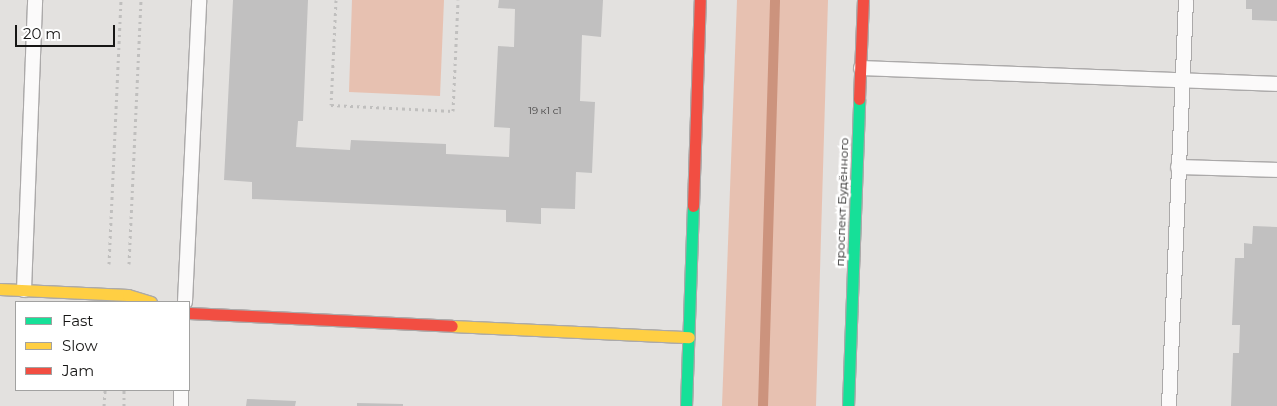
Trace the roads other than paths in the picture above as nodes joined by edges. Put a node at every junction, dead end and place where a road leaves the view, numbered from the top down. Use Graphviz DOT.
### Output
graph roads {
  1 [pos="35,0"];
  2 [pos="199,0"];
  3 [pos="700,0"];
  4 [pos="863,0"];
  5 [pos="1186,0"];
  6 [pos="861,68"];
  7 [pos="1181,82"];
  8 [pos="1277,84"];
  9 [pos="1178,167"];
  10 [pos="1277,170"];
  11 [pos="0,289"];
  12 [pos="24,290"];
  13 [pos="148,301"];
  14 [pos="184,301"];
  15 [pos="190,312"];
  16 [pos="689,337"];
  17 [pos="181,391"];
  18 [pos="180,406"];
  19 [pos="686,406"];
  20 [pos="848,406"];
  21 [pos="1169,406"];
  1 -- 12 [label="lane"];
  2 -- 14 [label="lane"];
  3 -- 16 [label="street"];
  4 -- 6 [label="street, проспект Будённого"];
  5 -- 7 [label="lane"];
  6 -- 7 [label="lane"];
  6 -- 20 [label="street, проспект Будённого"];
  7 -- 8 [label="lane"];
  7 -- 9 [label="lane"];
  9 -- 10 [label="lane"];
  9 -- 21 [label="lane"];
  11 -- 12 [label="street"];
  12 -- 13 [label="street"];
  15 -- 16 [label="street"];
  16 -- 19 [label="street"];
  17 -- 18 [label="lane"];
}
